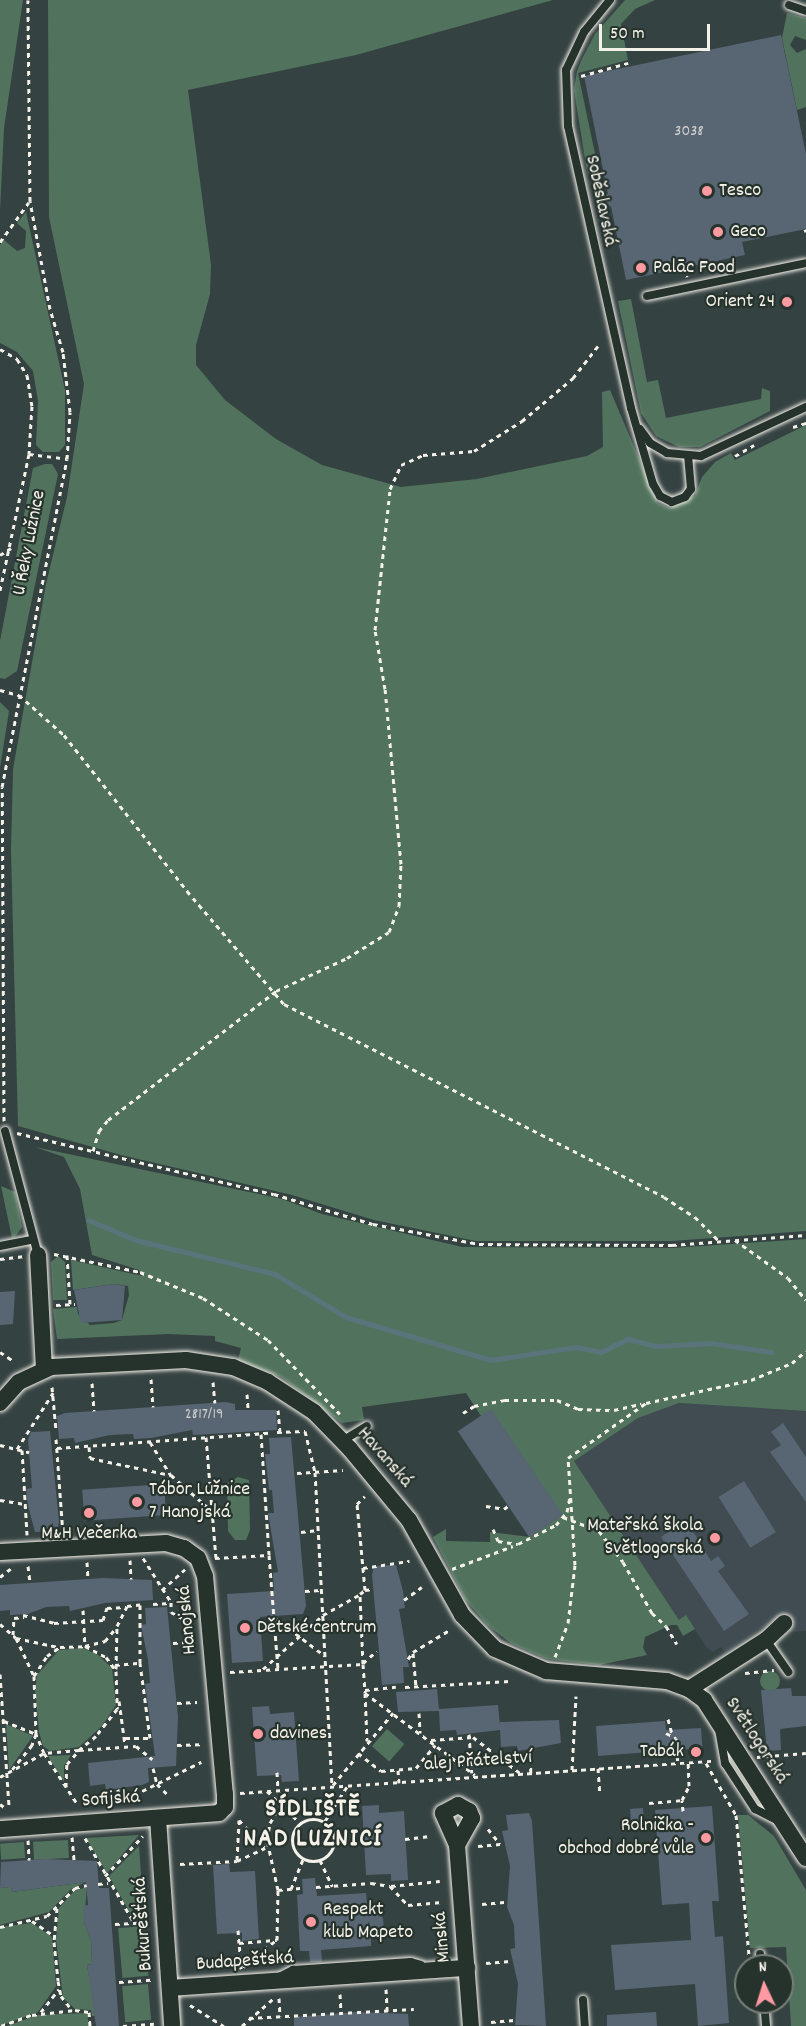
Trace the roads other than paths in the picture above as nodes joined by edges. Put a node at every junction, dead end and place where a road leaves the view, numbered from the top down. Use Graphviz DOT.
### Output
graph roads {
  1 [pos="610,0"];
  2 [pos="789,5"];
  3 [pos="806,11"];
  4 [pos="806,263"];
  5 [pos="647,296"];
  6 [pos="806,407"];
  7 [pos="634,418"];
  8 [pos="688,457"];
  9 [pos="5,1131"];
  10 [pos="0,1246"];
  11 [pos="38,1251"];
  12 [pos="44,1368"];
  13 [pos="0,1402"];
  14 [pos="367,1426"];
  15 [pos="342,1441"];
  16 [pos="0,1552"];
  17 [pos="784,1623"];
  18 [pos="766,1640"];
  19 [pos="788,1672"];
  20 [pos="689,1689"];
  21 [pos="224,1809"];
  22 [pos="153,1825"];
  23 [pos="0,1829"];
  24 [pos="457,1845"];
  25 [pos="806,1858"];
  26 [pos="421,1965"];
  27 [pos="467,1968"];
  28 [pos="270,1981"];
  29 [pos="170,1988"];
  30 [pos="583,2000"];
  31 [pos="172,2026"];
  32 [pos="471,2026"];
  33 [pos="585,2026"];
  1 -- 7 [label="lane, Soběslavská"];
  2 -- 3 [label="lane"];
  4 -- 5 [label="lane"];
  6 -- 8 [label="lane"];
  7 -- 8 [label="lane"];
  7 -- 8 [label="lane, Soběslavská"];
  9 -- 11 [label="lane"];
  10 -- 11 [label="lane"];
  11 -- 12 [label="street"];
  12 -- 13 [label="street, Havanská"];
  12 -- 15 [label="street, Havanská"];
  14 -- 15 [label="lane"];
  15 -- 20 [label="street, Havanská"];
  16 -- 21 [label="street, Hanojská"];
  17 -- 18 [label="street"];
  18 -- 19 [label="lane"];
  18 -- 20 [label="street"];
  20 -- 25 [label="street, Světlogorská"];
  21 -- 22 [label="street, Sofijská"];
  22 -- 23 [label="street, Sofijská"];
  22 -- 29 [label="street, Bukurešťská"];
  24 -- 27 [label="street, Minská"];
  26 -- 28 [label="lane"];
  27 -- 28 [label="street, Budapešťská"];
  27 -- 32 [label="street, Minská"];
  28 -- 29 [label="street, Budapešťská"];
  29 -- 31 [label="street, Bukurešťská"];
  30 -- 33 [label="lane"];
}
